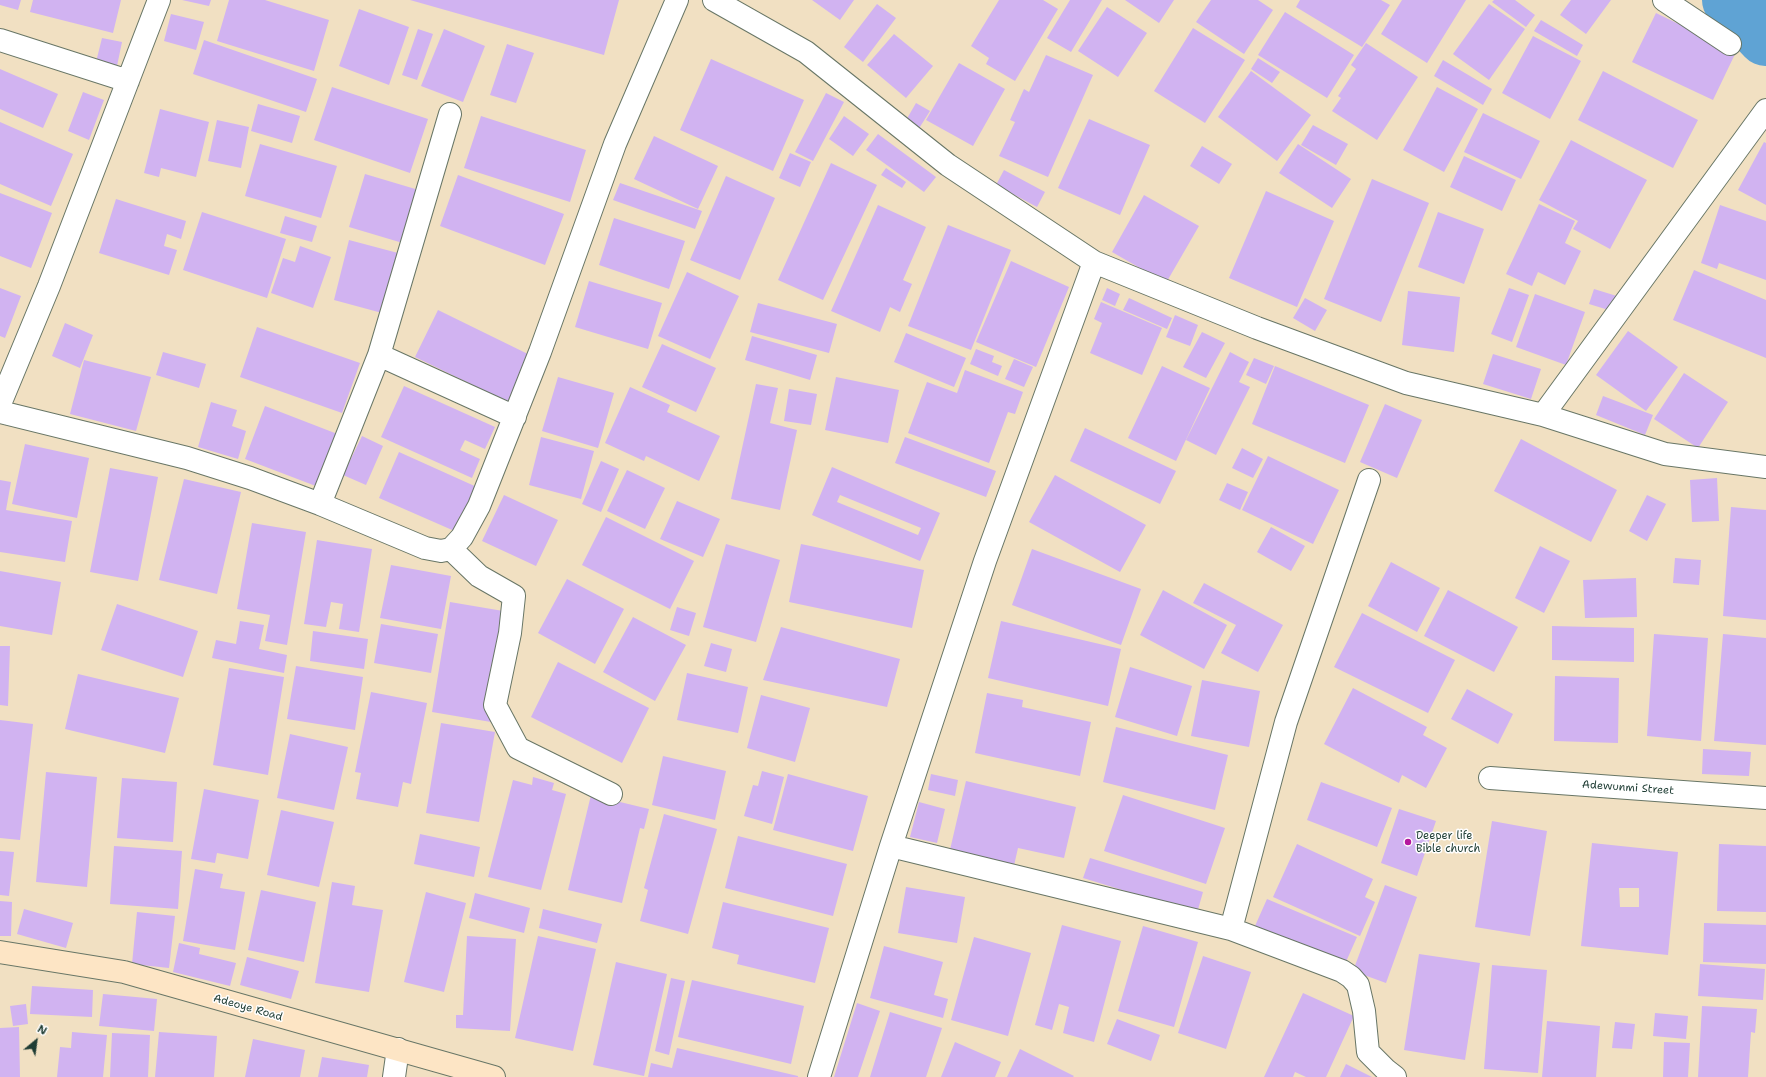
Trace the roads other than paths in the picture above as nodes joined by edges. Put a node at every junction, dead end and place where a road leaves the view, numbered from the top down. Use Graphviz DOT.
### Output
graph roads {
  1 [pos="159,0"];
  2 [pos="677,0"];
  3 [pos="714,0"];
  4 [pos="1664,0"];
  5 [pos="0,40"];
  6 [pos="1730,44"];
  7 [pos="128,81"];
  8 [pos="1766,110"];
  9 [pos="450,114"];
  10 [pos="1094,262"];
  11 [pos="379,355"];
  12 [pos="0,404"];
  13 [pos="0,412"];
  14 [pos="1544,415"];
  15 [pos="515,417"];
  16 [pos="1766,467"];
  17 [pos="1368,480"];
  18 [pos="320,504"];
  19 [pos="451,549"];
  20 [pos="1490,778"];
  21 [pos="611,794"];
  22 [pos="1766,798"];
  23 [pos="891,846"];
  24 [pos="1231,928"];
  25 [pos="0,952"];
  26 [pos="398,1049"];
  27 [pos="394,1077"];
  28 [pos="494,1077"];
  29 [pos="819,1077"];
  30 [pos="1395,1077"];
  1 -- 7 [label="street"];
  2 -- 15 [label="street"];
  3 -- 10 [label="street"];
  4 -- 6 [label="street"];
  5 -- 7 [label="street"];
  7 -- 12 [label="street"];
  8 -- 14 [label="street"];
  9 -- 11 [label="street"];
  10 -- 14 [label="street"];
  10 -- 23 [label="street"];
  11 -- 15 [label="street"];
  11 -- 18 [label="street"];
  13 -- 18 [label="street"];
  14 -- 16 [label="street"];
  15 -- 19 [label="street"];
  17 -- 24 [label="street"];
  18 -- 19 [label="street"];
  19 -- 21 [label="street"];
  20 -- 22 [label="street, Adewunmi Street"];
  23 -- 24 [label="street"];
  23 -- 29 [label="street"];
  24 -- 30 [label="street"];
  25 -- 26 [label="street, Adeoye Road"];
  26 -- 27 [label="street"];
  26 -- 28 [label="street, Adeoye Road"];
}
